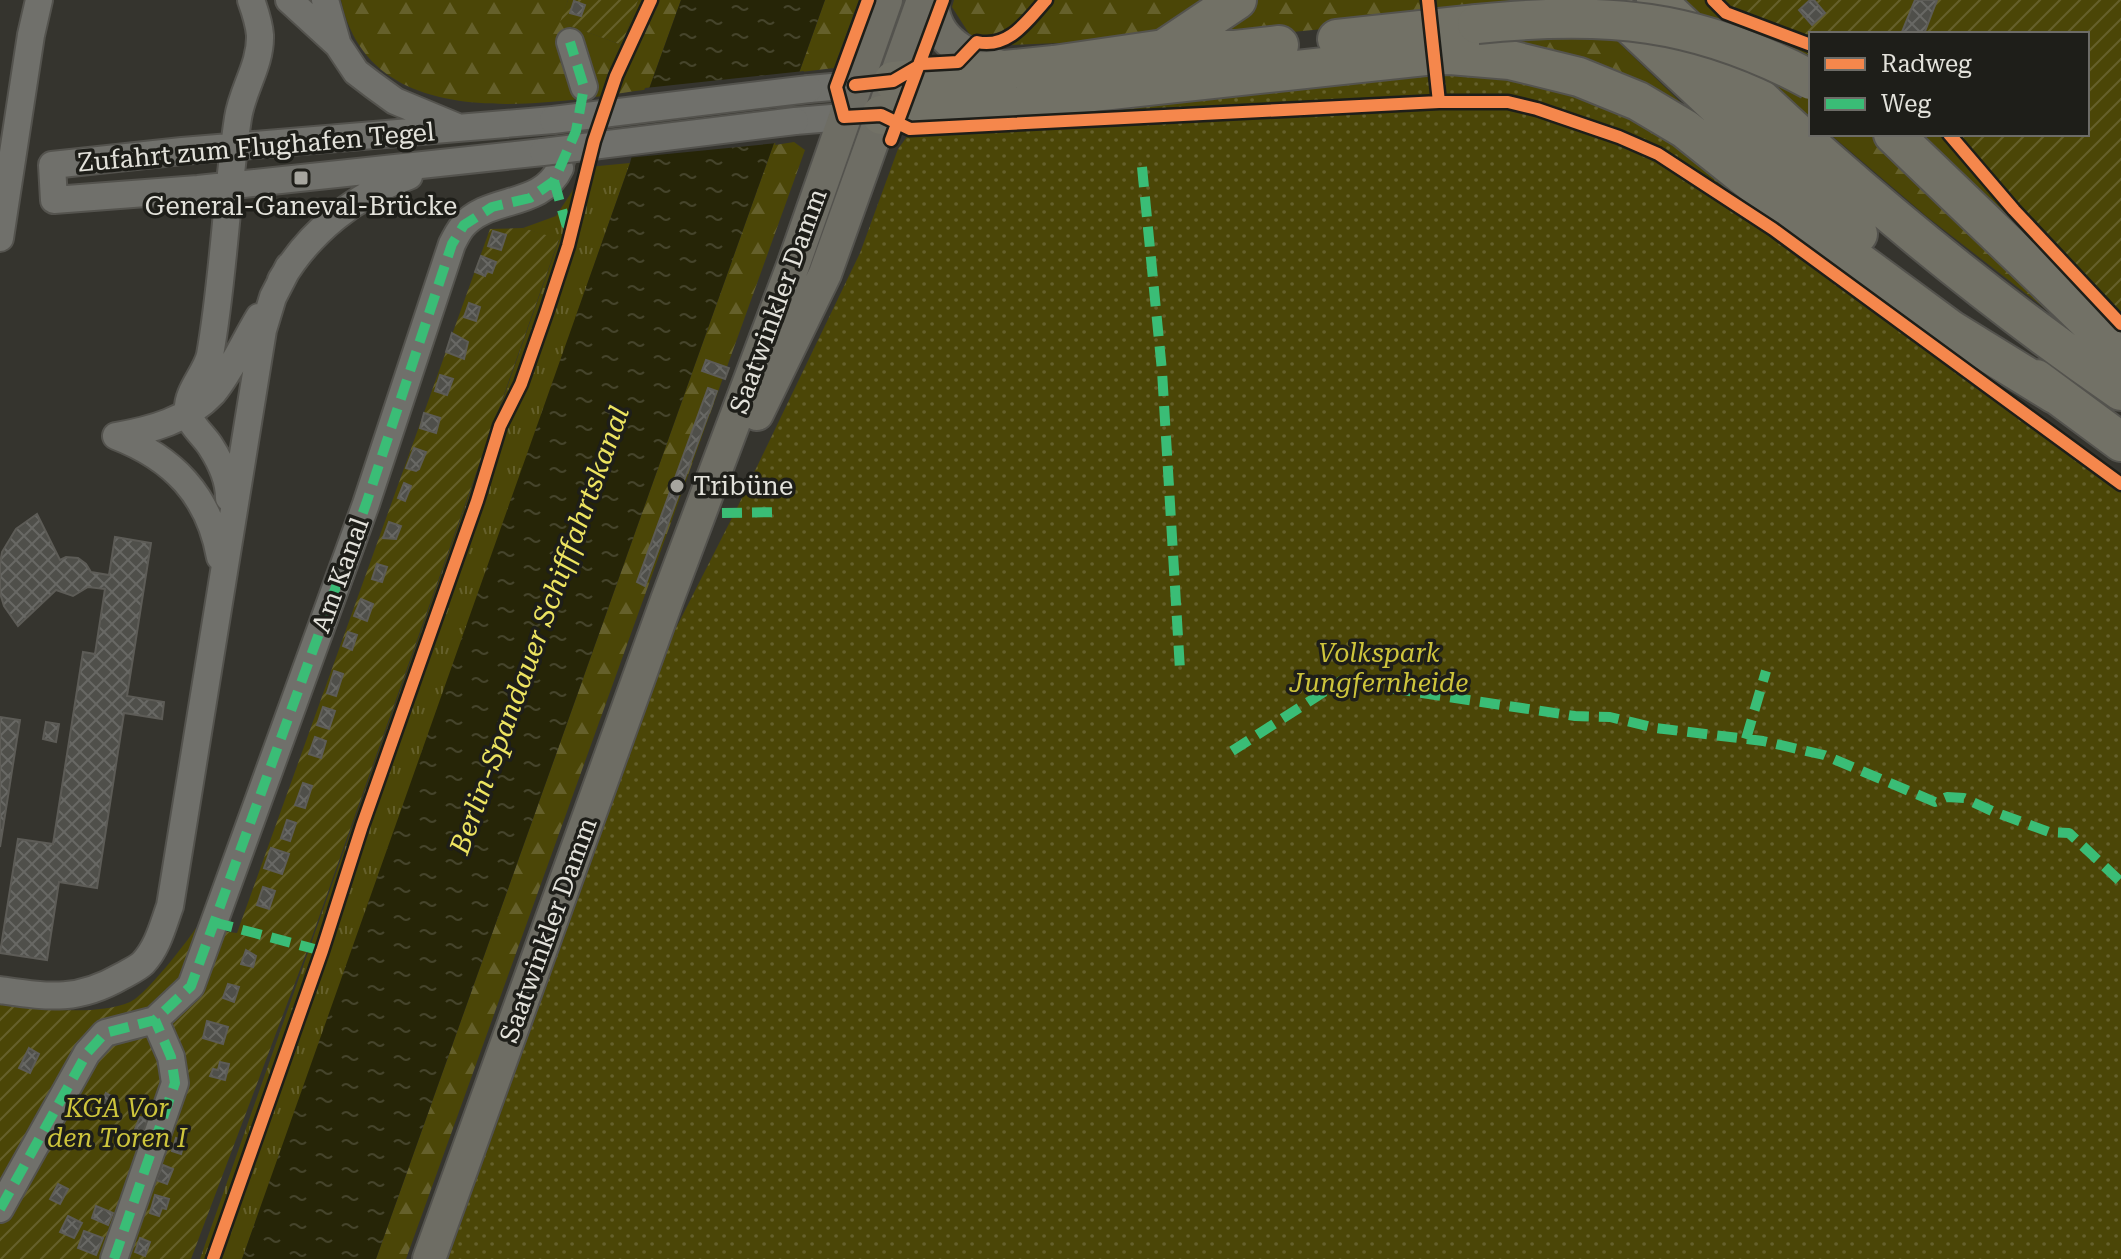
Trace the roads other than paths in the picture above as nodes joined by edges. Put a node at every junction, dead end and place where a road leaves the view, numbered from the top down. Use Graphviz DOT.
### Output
graph roads {
  1 [pos="39,0"];
  2 [pos="251,0"];
  3 [pos="289,0"];
  4 [pos="325,0"];
  5 [pos="886,0"];
  6 [pos="923,0"];
  7 [pos="932,0"];
  8 [pos="1237,0"];
  9 [pos="1604,0"];
  10 [pos="1656,0"];
  11 [pos="570,42"];
  12 [pos="338,45"];
  13 [pos="1164,49"];
  14 [pos="1009,69"];
  15 [pos="1809,79"];
  16 [pos="855,85"];
  17 [pos="584,87"];
  18 [pos="873,104"];
  19 [pos="462,128"];
  20 [pos="1898,138"];
  21 [pos="234,147"];
  22 [pos="551,160"];
  23 [pos="463,161"];
  24 [pos="230,186"];
  25 [pos="0,238"];
  26 [pos="794,263"];
  27 [pos="289,266"];
  28 [pos="825,274"];
  29 [pos="2121,353"];
  30 [pos="2121,391"];
  31 [pos="2055,394"];
  32 [pos="188,412"];
  33 [pos="2121,442"];
  34 [pos="229,525"];
  35 [pos="220,590"];
  36 [pos="667,600"];
  37 [pos="0,990"];
  38 [pos="155,1020"];
  39 [pos="0,1209"];
  40 [pos="114,1259"];
  41 [pos="429,1259"];
  1 -- 25 [label="street"];
  2 -- 21 [label="street"];
  3 -- 12 [label="street"];
  4 -- 12 [label="street"];
  5 -- 16 [label="main road"];
  6 -- 18 [label="main road, Saatwinkler Damm"];
  7 -- 14 [label="main road"];
  8 -- 13 [label="highway"];
  9 -- 31 [label="highway"];
  10 -- 30 [label="highway"];
  11 -- 17 [label="street"];
  12 -- 19 [label="street"];
  13 -- 14 [label="highway"];
  13 -- 15 [label="highway, bridge"];
  14 -- 18 [label="highway"];
  16 -- 18 [label="main road"];
  16 -- 19 [label="street, Zufahrt zum Flughafen Tegel, bridge"];
  18 -- 22 [label="street, bridge"];
  18 -- 26 [label="main road, Saatwinkler Damm"];
  18 -- 28 [label="main road, Saatwinkler Damm"];
  18 -- 31 [label="highway"];
  19 -- 21 [label="street, Zufahrt zum Flughafen Tegel"];
  19 -- 23 [label="street"];
  20 -- 29 [label="highway"];
  21 -- 24 [label="street"];
  21 -- 24 [label="street, Zufahrt zum Flughafen Tegel"];
  22 -- 23 [label="street, Zufahrt zum Flughafen Tegel"];
  22 -- 38 [label="street, Am Kanal"];
  23 -- 24 [label="street, Zufahrt zum Flughafen Tegel"];
  23 -- 27 [label="street"];
  24 -- 32 [label="street"];
  26 -- 28 [label="main road"];
  26 -- 36 [label="main road, Saatwinkler Damm"];
  27 -- 32 [label="street"];
  27 -- 34 [label="street"];
  28 -- 36 [label="main road, Saatwinkler Damm"];
  31 -- 33 [label="highway"];
  32 -- 34 [label="street"];
  32 -- 35 [label="street"];
  34 -- 35 [label="street"];
  35 -- 37 [label="street"];
  36 -- 41 [label="main road, Saatwinkler Damm"];
  38 -- 39 [label="street"];
  38 -- 40 [label="street"];
}
